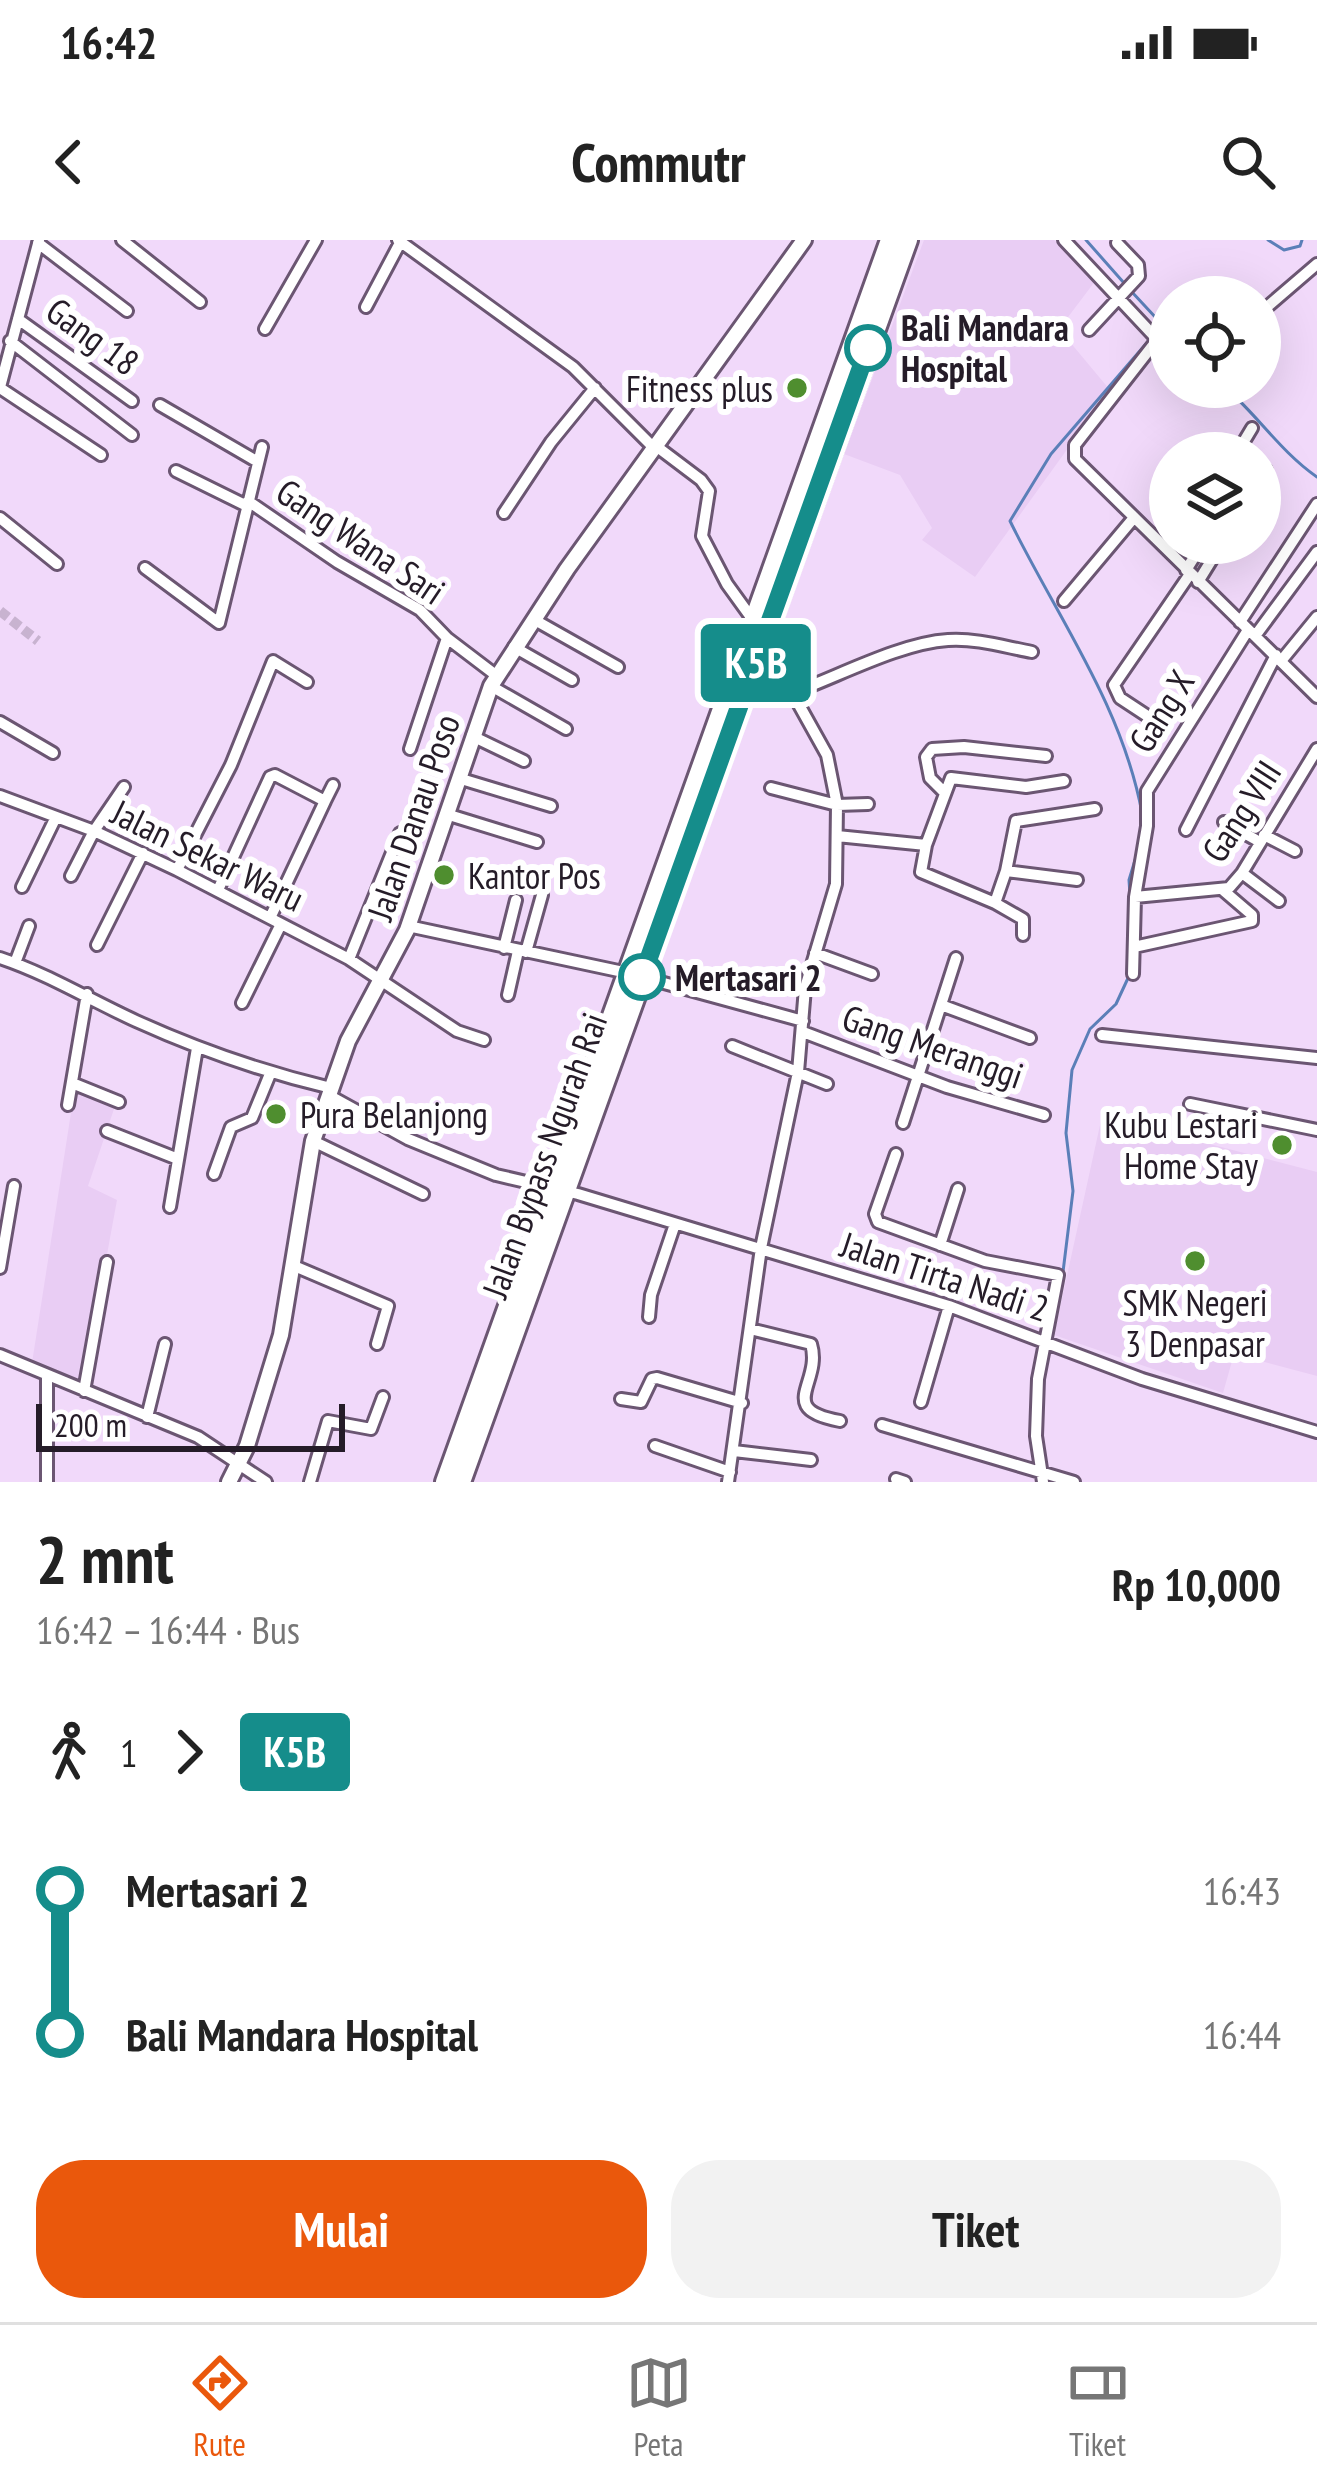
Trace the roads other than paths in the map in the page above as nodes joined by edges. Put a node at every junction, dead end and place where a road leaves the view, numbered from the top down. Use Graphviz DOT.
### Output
graph roads {
  1 [pos="122,240"];
  2 [pos="316,240"];
  3 [pos="783,240"];
  4 [pos="890,240"];
  5 [pos="908,240"];
  6 [pos="1064,240"];
  7 [pos="399,241"];
  8 [pos="38,242"];
  9 [pos="1118,243"];
  10 [pos="801,244"];
  11 [pos="1317,264"];
  12 [pos="1120,296"];
  13 [pos="1281,296"];
  14 [pos="200,302"];
  15 [pos="366,307"];
  16 [pos="127,311"];
  17 [pos="18,320"];
  18 [pos="265,328"];
  19 [pos="1089,330"];
  20 [pos="1149,331"];
  21 [pos="10,341"];
  22 [pos="1149,342"];
  23 [pos="0,387"];
  24 [pos="595,388"];
  25 [pos="132,401"];
  26 [pos="160,405"];
  27 [pos="1252,428"];
  28 [pos="1250,432"];
  29 [pos="132,435"];
  30 [pos="262,447"];
  31 [pos="655,447"];
  32 [pos="101,454"];
  33 [pos="258,462"];
  34 [pos="176,471"];
  35 [pos="248,504"];
  36 [pos="1317,504"];
  37 [pos="504,513"];
  38 [pos="0,518"];
  39 [pos="1132,520"];
  40 [pos="796,528"];
  41 [pos="1149,536"];
  42 [pos="1317,552"];
  43 [pos="57,564"];
  44 [pos="1179,564"];
  45 [pos="1195,564"];
  46 [pos="1202,564"];
  47 [pos="146,568"];
  48 [pos="1191,575"];
  49 [pos="1064,601"];
  50 [pos="1317,617"];
  51 [pos="533,619"];
  52 [pos="755,623"];
  53 [pos="1248,630"];
  54 [pos="447,638"];
  55 [pos="764,642"];
  56 [pos="514,647"];
  57 [pos="1032,652"];
  58 [pos="1278,658"];
  59 [pos="618,667"];
  60 [pos="572,680"];
  61 [pos="494,681"];
  62 [pos="307,682"];
  63 [pos="795,692"];
  64 [pos="1317,697"];
  65 [pos="0,722"];
  66 [pos="1158,723"];
  67 [pos="566,729"];
  68 [pos="472,736"];
  69 [pos="410,749"];
  70 [pos="1317,749"];
  71 [pos="53,753"];
  72 [pos="1046,756"];
  73 [pos="524,761"];
  74 [pos="458,778"];
  75 [pos="1064,781"];
  76 [pos="333,785"];
  77 [pos="124,787"];
  78 [pos="771,788"];
  79 [pos="943,791"];
  80 [pos="0,796"];
  81 [pos="325,801"];
  82 [pos="868,804"];
  83 [pos="837,805"];
  84 [pos="551,806"];
  85 [pos="1096,809"];
  86 [pos="446,814"];
  87 [pos="56,817"];
  88 [pos="1224,822"];
  89 [pos="1186,830"];
  90 [pos="94,831"];
  91 [pos="400,833"];
  92 [pos="837,836"];
  93 [pos="1262,839"];
  94 [pos="537,842"];
  95 [pos="926,845"];
  96 [pos="1295,850"];
  97 [pos="143,854"];
  98 [pos="178,870"];
  99 [pos="1006,871"];
  100 [pos="1243,873"];
  101 [pos="71,876"];
  102 [pos="1077,880"];
  103 [pos="22,887"];
  104 [pos="218,890"];
  105 [pos="1224,890"];
  106 [pos="542,895"];
  107 [pos="1135,897"];
  108 [pos="516,899"];
  109 [pos="1279,901"];
  110 [pos="995,903"];
  111 [pos="276,921"];
  112 [pos="29,926"];
  113 [pos="408,926"];
  114 [pos="1023,935"];
  115 [pos="97,945"];
  116 [pos="1134,947"];
  117 [pos="516,950"];
  118 [pos="815,953"];
  119 [pos="0,958"];
  120 [pos="956,958"];
  121 [pos="349,959"];
  122 [pos="15,963"];
  123 [pos="872,974"];
  124 [pos="1133,974"];
  125 [pos="635,975"];
  126 [pos="382,981"];
  127 [pos="87,994"];
  128 [pos="508,995"];
  129 [pos="242,1004"];
  130 [pos="941,1005"];
  131 [pos="803,1027"];
  132 [pos="1102,1035"];
  133 [pos="1030,1038"];
  134 [pos="484,1040"];
  135 [pos="732,1046"];
  136 [pos="197,1048"];
  137 [pos="1317,1058"];
  138 [pos="798,1072"];
  139 [pos="270,1074"];
  140 [pos="916,1075"];
  141 [pos="72,1083"];
  142 [pos="827,1084"];
  143 [pos="329,1092"];
  144 [pos="119,1102"];
  145 [pos="1190,1104"];
  146 [pos="68,1106"];
  147 [pos="1044,1114"];
  148 [pos="903,1123"];
  149 [pos="1317,1130"];
  150 [pos="107,1131"];
  151 [pos="313,1142"];
  152 [pos="896,1154"];
  153 [pos="178,1159"];
  154 [pos="214,1174"];
  155 [pos="14,1186"];
  156 [pos="958,1189"];
  157 [pos="559,1190"];
  158 [pos="423,1194"];
  159 [pos="170,1207"];
  160 [pos="675,1224"];
  161 [pos="940,1245"];
  162 [pos="761,1248"];
  163 [pos="107,1262"];
  164 [pos="292,1265"];
  165 [pos="0,1268"];
  166 [pos="949,1306"];
  167 [pos="649,1317"];
  168 [pos="749,1329"];
  169 [pos="1044,1340"];
  170 [pos="165,1344"];
  171 [pos="377,1344"];
  172 [pos="0,1355"];
  173 [pos="47,1375"];
  174 [pos="84,1390"];
  175 [pos="383,1397"];
  176 [pos="621,1399"];
  177 [pos="921,1402"];
  178 [pos="742,1403"];
  179 [pos="147,1417"];
  180 [pos="840,1421"];
  181 [pos="882,1425"];
  182 [pos="1317,1432"];
  183 [pos="655,1446"];
  184 [pos="734,1451"];
  185 [pos="811,1460"];
  186 [pos="239,1464"];
  187 [pos="1042,1476"];
  188 [pos="729,1477"];
  189 [pos="47,1482"];
  190 [pos="229,1482"];
  191 [pos="266,1482"];
  192 [pos="310,1482"];
  193 [pos="445,1482"];
  194 [pos="460,1482"];
  195 [pos="1074,1482"];
  1 -- 14 [label="street"];
  2 -- 18 [label="street"];
  3 -- 10 [label="street"];
  4 -- 40 [label="highway, Jalan Bypass Ngurah Rai"];
  5 -- 40 [label="highway, Jalan Bypass Ngurah Rai"];
  6 -- 12 [label="street"];
  7 -- 15 [label="street"];
  7 -- 24 [label="street"];
  8 -- 16 [label="street"];
  8 -- 17 [label="street"];
  9 -- 12 [label="street"];
  10 -- 31 [label="street, Jalan Danau Poso"];
  11 -- 13 [label="street"];
  12 -- 19 [label="street"];
  12 -- 20 [label="street"];
  17 -- 21 [label="street"];
  17 -- 25 [label="street, Gang 18"];
  21 -- 23 [label="street"];
  21 -- 29 [label="street"];
  22 -- 39 [label="street"];
  23 -- 32 [label="street"];
  24 -- 31 [label="street"];
  24 -- 37 [label="street"];
  26 -- 33 [label="street"];
  27 -- 28 [label="street"];
  30 -- 33 [label="street"];
  31 -- 51 [label="street, Jalan Danau Poso"];
  31 -- 52 [label="street"];
  33 -- 35 [label="street"];
  34 -- 35 [label="street, Gang Wana Sari"];
  35 -- 47 [label="street"];
  35 -- 54 [label="street, Gang Wana Sari"];
  36 -- 53 [label="street"];
  38 -- 43 [label="street"];
  39 -- 41 [label="street"];
  39 -- 49 [label="street"];
  40 -- 52 [label="highway, Jalan Bypass Ngurah Rai"];
  40 -- 55 [label="highway, Jalan Bypass Ngurah Rai"];
  42 -- 53 [label="street"];
  44 -- 48 [label="street"];
  45 -- 48 [label="street"];
  46 -- 48 [label="street"];
  48 -- 53 [label="street"];
  48 -- 66 [label="street"];
  50 -- 58 [label="street"];
  51 -- 56 [label="street, Jalan Danau Poso"];
  51 -- 59 [label="street"];
  52 -- 125 [label="highway, Jalan Bypass Ngurah Rai"];
  53 -- 58 [label="street"];
  53 -- 107 [label="street, Gang X"];
  54 -- 61 [label="street, Gang Wana Sari"];
  54 -- 69 [label="street"];
  55 -- 63 [label="street"];
  55 -- 125 [label="highway, Jalan Bypass Ngurah Rai"];
  56 -- 60 [label="street"];
  56 -- 61 [label="street, Jalan Danau Poso"];
  57 -- 63 [label="street"];
  58 -- 64 [label="street"];
  58 -- 89 [label="street"];
  61 -- 67 [label="street, Gang Wana Sari"];
  61 -- 68 [label="street, Jalan Danau Poso"];
  62 -- 98 [label="street"];
  63 -- 83 [label="street"];
  65 -- 71 [label="street"];
  68 -- 73 [label="street"];
  68 -- 74 [label="street, Jalan Danau Poso"];
  70 -- 93 [label="street, Gang VIII"];
  72 -- 79 [label="street"];
  74 -- 84 [label="street"];
  74 -- 86 [label="street, Jalan Danau Poso"];
  75 -- 79 [label="street"];
  76 -- 81 [label="street"];
  77 -- 90 [label="street"];
  78 -- 83 [label="street"];
  79 -- 95 [label="street"];
  80 -- 87 [label="street, Jalan Sekar Waru"];
  81 -- 104 [label="street"];
  81 -- 111 [label="street"];
  82 -- 83 [label="street"];
  83 -- 92 [label="street"];
  85 -- 99 [label="street"];
  86 -- 94 [label="street"];
  86 -- 113 [label="street, Jalan Danau Poso"];
  87 -- 90 [label="street, Jalan Sekar Waru"];
  87 -- 103 [label="street"];
  88 -- 93 [label="street"];
  90 -- 97 [label="street, Jalan Sekar Waru"];
  90 -- 101 [label="street"];
  91 -- 121 [label="street"];
  92 -- 95 [label="street"];
  92 -- 118 [label="street"];
  93 -- 96 [label="street"];
  93 -- 100 [label="street, Gang VIII"];
  95 -- 110 [label="street"];
  97 -- 98 [label="street, Jalan Sekar Waru"];
  97 -- 115 [label="street"];
  98 -- 104 [label="street, Jalan Sekar Waru"];
  99 -- 102 [label="street"];
  99 -- 110 [label="street"];
  100 -- 105 [label="street, Gang VIII"];
  100 -- 109 [label="street"];
  104 -- 111 [label="street, Jalan Sekar Waru"];
  105 -- 107 [label="street, Gang VIII"];
  105 -- 116 [label="street"];
  106 -- 117 [label="street"];
  107 -- 116 [label="street, Gang X"];
  108 -- 117 [label="street"];
  110 -- 114 [label="street"];
  111 -- 121 [label="street, Jalan Sekar Waru"];
  111 -- 129 [label="street"];
  112 -- 122 [label="street"];
  113 -- 117 [label="street, Gang Meranggi"];
  113 -- 126 [label="street, Jalan Danau Poso"];
  116 -- 124 [label="street, Gang X"];
  117 -- 125 [label="street, Gang Meranggi"];
  117 -- 128 [label="street"];
  118 -- 123 [label="street"];
  118 -- 131 [label="street"];
  119 -- 122 [label="street, Jalan Tirta Nadi 2"];
  120 -- 130 [label="street"];
  121 -- 126 [label="street, Jalan Sekar Waru"];
  122 -- 127 [label="street, Jalan Tirta Nadi 2"];
  125 -- 131 [label="street, Gang Meranggi"];
  125 -- 157 [label="highway, Jalan Bypass Ngurah Rai"];
  126 -- 134 [label="street, Jalan Sekar Waru"];
  126 -- 143 [label="street, Jalan Danau Poso"];
  127 -- 136 [label="street, Jalan Tirta Nadi 2"];
  127 -- 141 [label="street"];
  130 -- 133 [label="street"];
  130 -- 140 [label="street"];
  131 -- 138 [label="street"];
  131 -- 140 [label="street, Gang Meranggi"];
  132 -- 137 [label="street"];
  135 -- 138 [label="street"];
  136 -- 139 [label="street, Jalan Tirta Nadi 2"];
  136 -- 153 [label="street"];
  138 -- 142 [label="street"];
  138 -- 162 [label="street"];
  139 -- 143 [label="street, Jalan Tirta Nadi 2"];
  139 -- 154 [label="street"];
  140 -- 147 [label="street, Gang Meranggi"];
  140 -- 148 [label="street"];
  141 -- 144 [label="street"];
  141 -- 146 [label="street"];
  143 -- 151 [label="street, Jalan Danau Poso"];
  143 -- 157 [label="street, Jalan Tirta Nadi 2"];
  145 -- 149 [label="street"];
  150 -- 153 [label="street"];
  151 -- 158 [label="street"];
  151 -- 164 [label="street, Jalan Danau Poso"];
  152 -- 161 [label="street"];
  153 -- 159 [label="street"];
  155 -- 165 [label="street"];
  156 -- 161 [label="street"];
  157 -- 160 [label="street, Jalan Tirta Nadi 2"];
  157 -- 193 [label="highway, Jalan Bypass Ngurah Rai"];
  157 -- 194 [label="highway, Jalan Bypass Ngurah Rai"];
  160 -- 162 [label="street, Jalan Tirta Nadi 2"];
  160 -- 167 [label="street"];
  161 -- 169 [label="street"];
  162 -- 166 [label="street, Jalan Tirta Nadi 2"];
  162 -- 168 [label="street"];
  163 -- 174 [label="street"];
  164 -- 171 [label="street"];
  164 -- 186 [label="street, Jalan Danau Poso"];
  166 -- 169 [label="street, Jalan Tirta Nadi 2"];
  166 -- 177 [label="street"];
  168 -- 178 [label="street"];
  168 -- 180 [label="street"];
  169 -- 182 [label="street, Jalan Tirta Nadi 2"];
  169 -- 187 [label="street"];
  170 -- 179 [label="street"];
  172 -- 173 [label="street"];
  173 -- 174 [label="street"];
  173 -- 189 [label="street"];
  174 -- 179 [label="street"];
  175 -- 192 [label="street"];
  176 -- 178 [label="street"];
  178 -- 184 [label="street"];
  179 -- 186 [label="street"];
  181 -- 187 [label="street"];
  183 -- 188 [label="street"];
  184 -- 185 [label="street"];
  184 -- 188 [label="street"];
  186 -- 190 [label="street, Jalan Danau Poso"];
  186 -- 191 [label="street"];
  187 -- 195 [label="street"];
}
